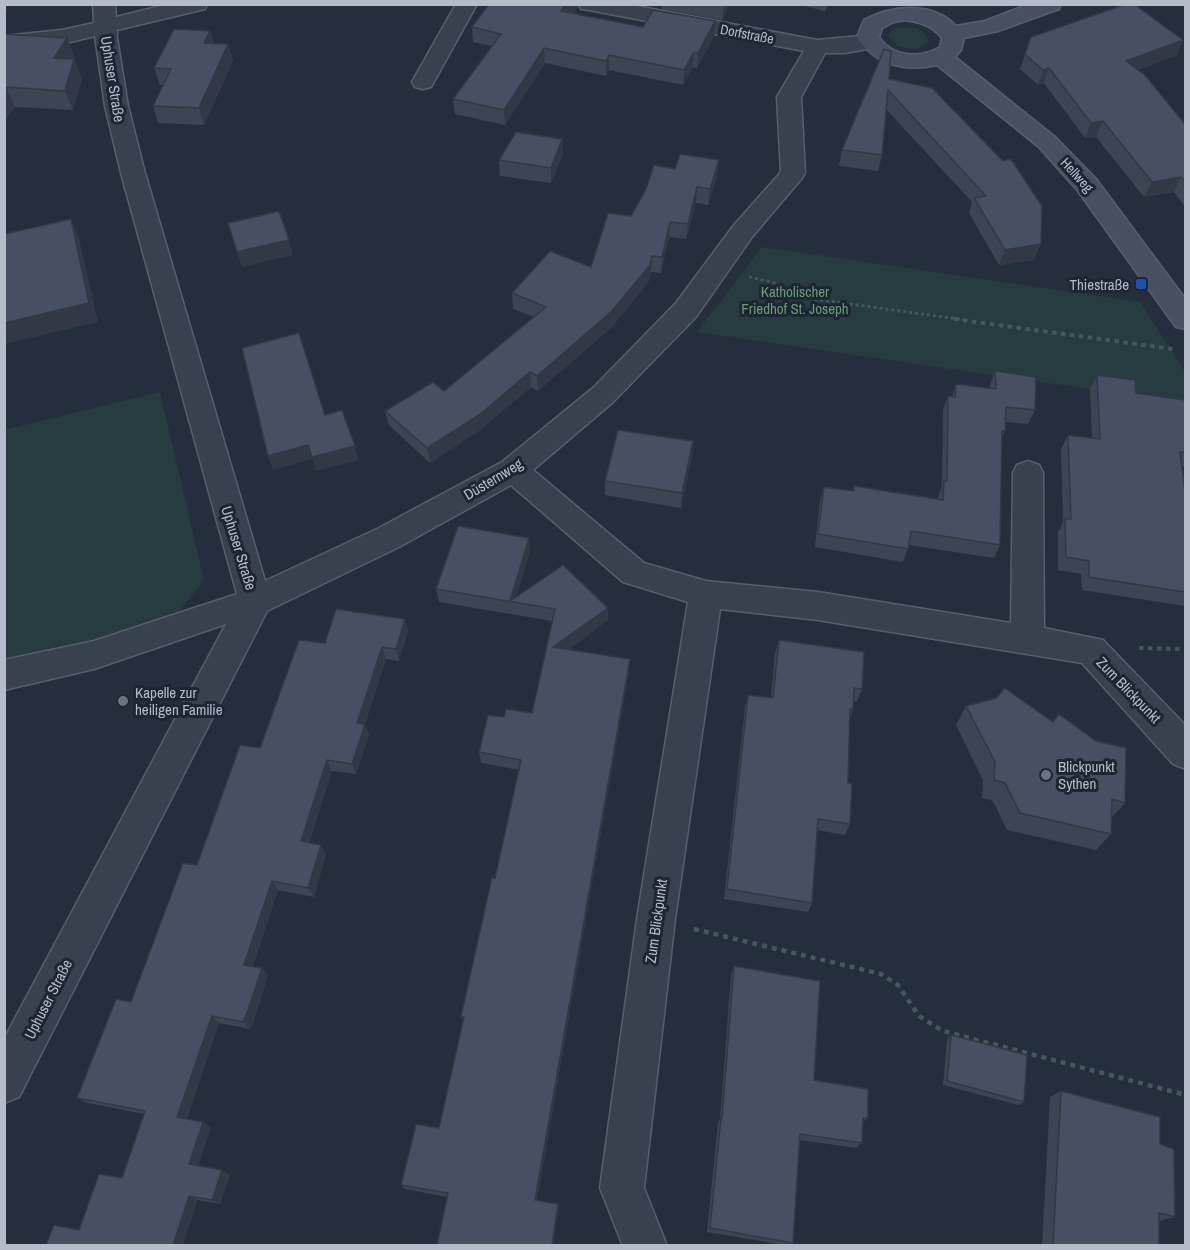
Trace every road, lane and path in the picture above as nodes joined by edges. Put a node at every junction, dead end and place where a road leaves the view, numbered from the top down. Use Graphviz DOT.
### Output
graph roads {
  1 [pos="197,4"];
  2 [pos="467,4"];
  3 [pos="589,4"];
  4 [pos="1050,4"];
  5 [pos="893,10"];
  6 [pos="104,16"];
  7 [pos="951,34"];
  8 [pos="870,42"];
  9 [pos="4,43"];
  10 [pos="817,47"];
  11 [pos="941,57"];
  12 [pos="423,82"];
  13 [pos="715,269"];
  14 [pos="1185,320"];
  15 [pos="1174,349"];
  16 [pos="513,470"];
  17 [pos="1028,473"];
  18 [pos="706,594"];
  19 [pos="255,601"];
  20 [pos="1027,639"];
  21 [pos="4,675"];
  22 [pos="1185,753"];
  23 [pos="656,919"];
  24 [pos="4,1082"];
  25 [pos="1185,1095"];
  26 [pos="645,1245"];
  1 -- 6 [label="street"];
  2 -- 12 [label="street"];
  3 -- 10 [label="street, Dorfstraße"];
  4 -- 7 [label="street"];
  5 -- 7 [label="street"];
  5 -- 8 [label="street"];
  6 -- 9 [label="street"];
  6 -- 19 [label="street, Uphuser Straße"];
  7 -- 11 [label="street"];
  8 -- 10 [label="street, Dorfstraße"];
  8 -- 11 [label="street"];
  10 -- 13 [label="street, Düsternweg"];
  11 -- 14 [label="street, Hellweg"];
  13 -- 15 [label="path"];
  13 -- 16 [label="street, Düsternweg"];
  16 -- 18 [label="street, Zum Blickpunkt"];
  16 -- 19 [label="street, Düsternweg"];
  17 -- 20 [label="street"];
  18 -- 20 [label="street, Zum Blickpunkt"];
  18 -- 23 [label="street, Zum Blickpunkt"];
  19 -- 21 [label="street, Düsternweg"];
  19 -- 24 [label="street, Uphuser Straße"];
  20 -- 22 [label="street, Zum Blickpunkt"];
  23 -- 25 [label="path"];
  23 -- 26 [label="street, Zum Blickpunkt"];
}
